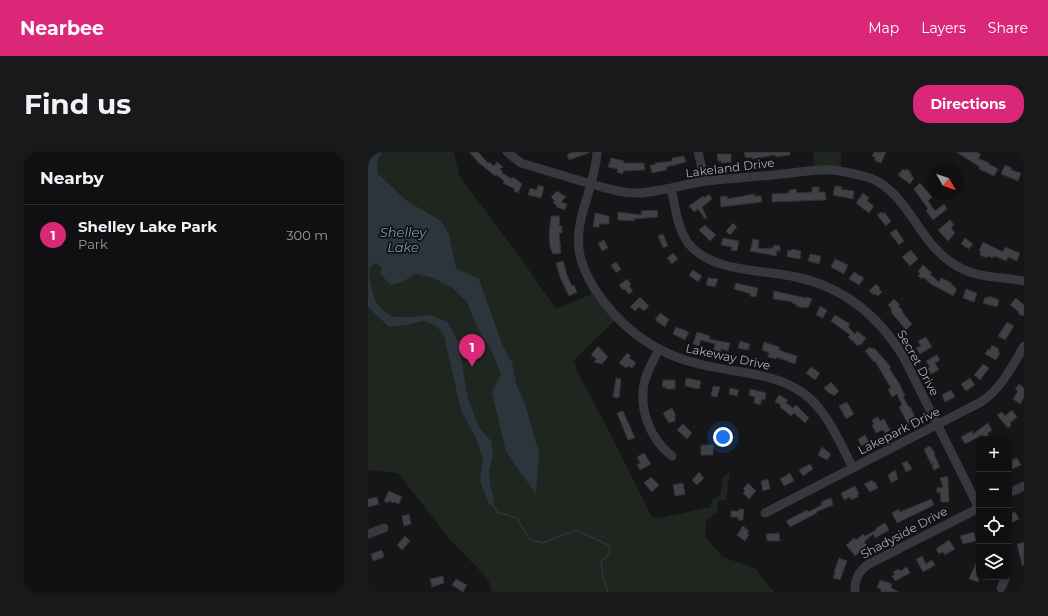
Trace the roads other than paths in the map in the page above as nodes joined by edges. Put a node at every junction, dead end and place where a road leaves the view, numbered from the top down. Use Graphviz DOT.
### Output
graph roads {
  1 [pos="507,152"];
  2 [pos="597,152"];
  3 [pos="698,152"];
  4 [pos="705,181"];
  5 [pos="591,184"];
  6 [pos="672,188"];
  7 [pos="1024,281"];
  8 [pos="1024,346"];
  9 [pos="659,349"];
  10 [pos="938,425"];
  11 [pos="672,456"];
  12 [pos="853,468"];
  13 [pos="1024,486"];
  14 [pos="1012,492"];
  15 [pos="976,502"];
  16 [pos="976,510"];
  17 [pos="764,513"];
  18 [pos="384,528"];
  19 [pos="368,534"];
  20 [pos="1005,580"];
  21 [pos="1001,588"];
  22 [pos="855,592"];
  1 -- 5 [label="street, Lakeland Drive"];
  2 -- 5 [label="street, Lakeway Drive"];
  3 -- 4 [label="street"];
  4 -- 6 [label="street, Lakeland Drive"];
  4 -- 7 [label="street, Lakeland Drive"];
  5 -- 6 [label="street, Lakeland Drive"];
  5 -- 9 [label="street, Lakeway Drive"];
  6 -- 10 [label="street, Secret Drive"];
  8 -- 10 [label="street, Lakepark Drive"];
  9 -- 11 [label="street"];
  9 -- 12 [label="street, Lakeway Drive"];
  10 -- 12 [label="street, Lakepark Drive"];
  10 -- 15 [label="street, Secret Drive"];
  12 -- 17 [label="street, Lakepark Drive"];
  13 -- 14 [label="street"];
  16 -- 22 [label="street, Shadyside Drive"];
  18 -- 19 [label="street"];
  20 -- 21 [label="street"];
}
